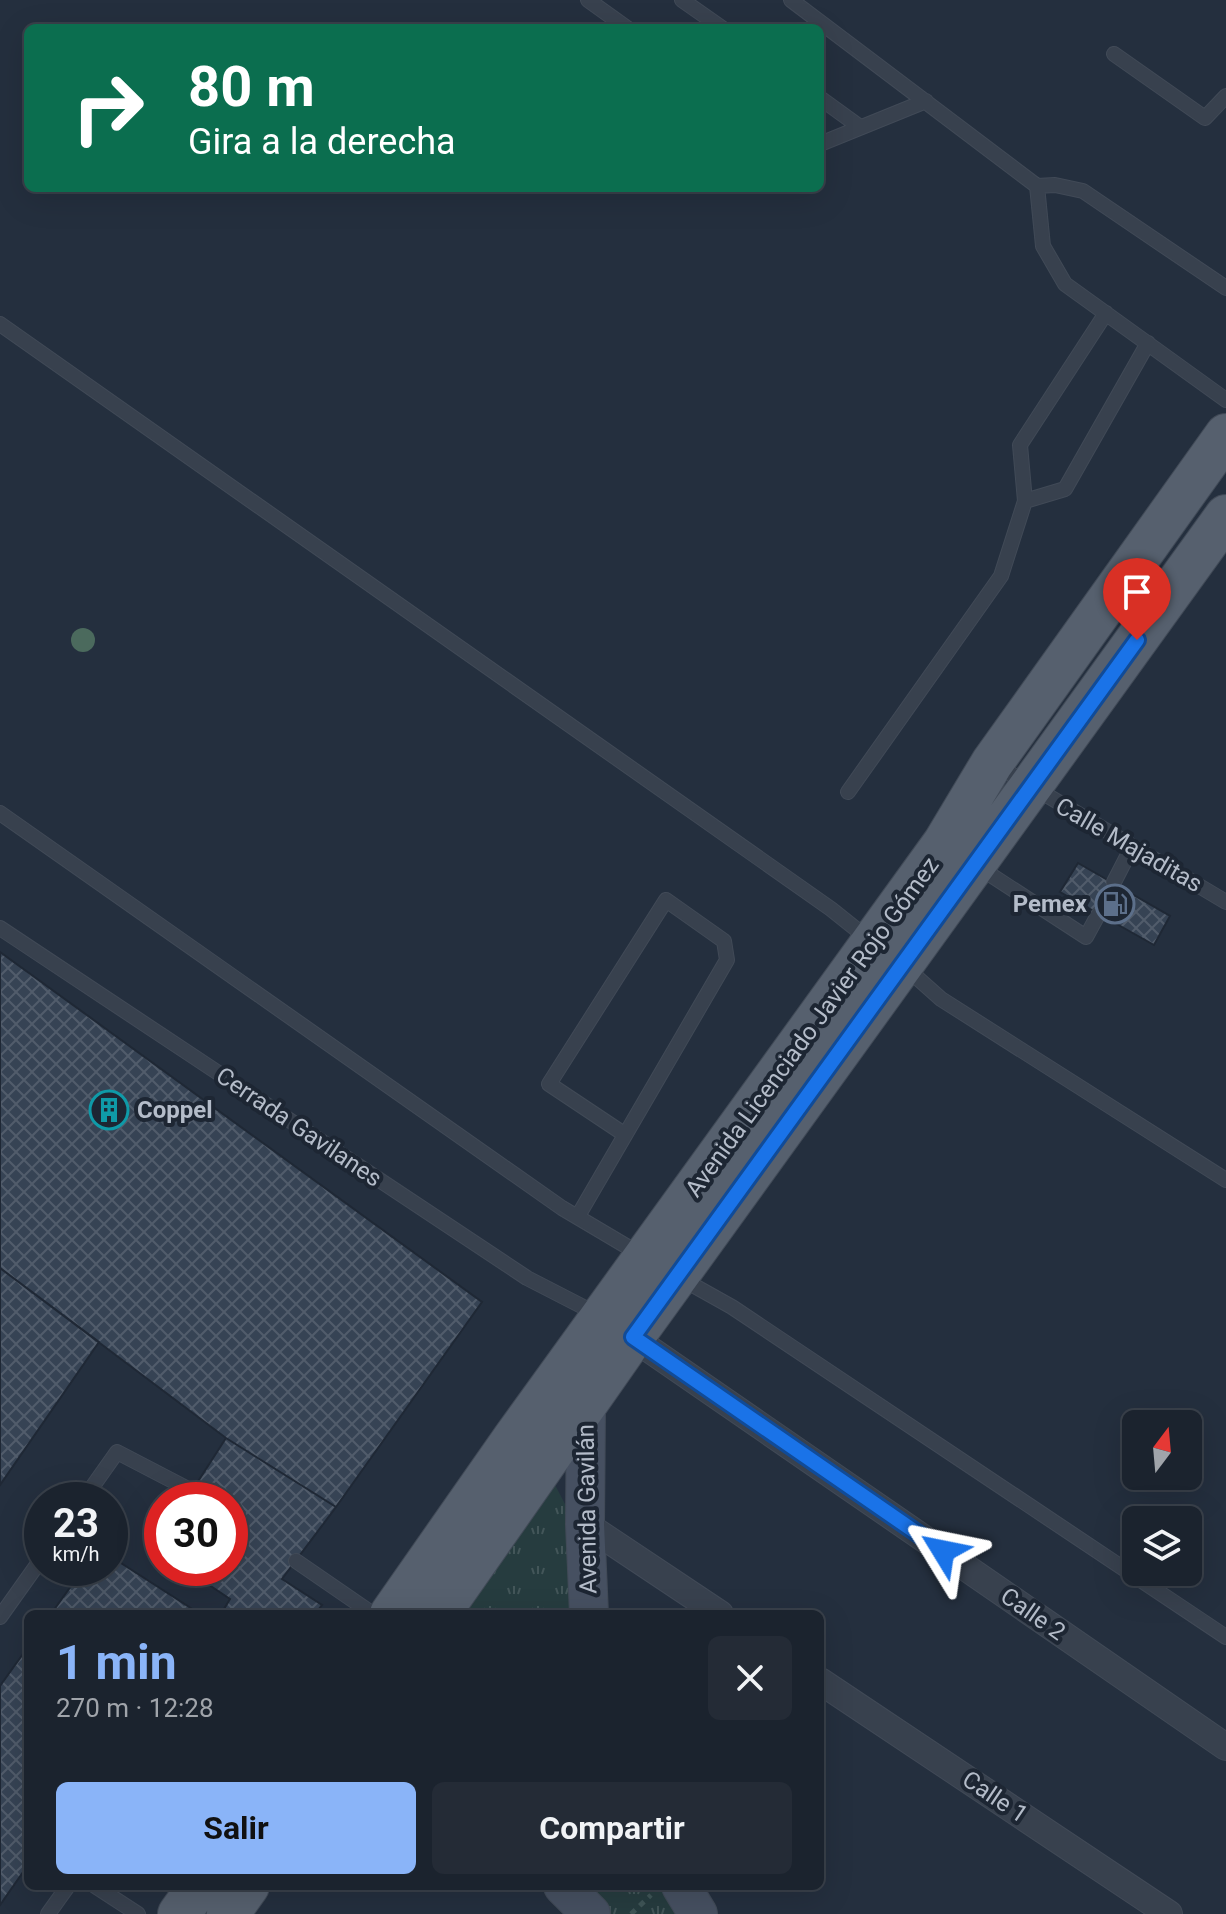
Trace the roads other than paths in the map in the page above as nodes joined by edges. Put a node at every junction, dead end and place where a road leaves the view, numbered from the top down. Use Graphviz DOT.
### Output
graph roads {
  1 [pos="588,0"];
  2 [pos="682,0"];
  3 [pos="791,0"];
  4 [pos="621,24"];
  5 [pos="716,24"];
  6 [pos="823,24"];
  7 [pos="824,25"];
  8 [pos="1114,54"];
  9 [pos="1226,96"];
  10 [pos="824,101"];
  11 [pos="926,101"];
  12 [pos="860,127"];
  13 [pos="824,142"];
  14 [pos="1037,186"];
  15 [pos="1226,288"];
  16 [pos="1106,313"];
  17 [pos="0,324"];
  18 [pos="1148,343"];
  19 [pos="1226,400"];
  20 [pos="1226,435"];
  21 [pos="1025,501"];
  22 [pos="1226,516"];
  23 [pos="992,763"];
  24 [pos="1031,788"];
  25 [pos="848,792"];
  26 [pos="0,813"];
  27 [pos="1132,847"];
  28 [pos="959,854"];
  29 [pos="1114,882"];
  30 [pos="1226,902"];
  31 [pos="1098,915"];
  32 [pos="0,928"];
  33 [pos="888,953"];
  34 [pos="624,1134"];
  35 [pos="1226,1180"];
  36 [pos="578,1216"];
  37 [pos="662,1267"];
  38 [pos="618,1327"];
  39 [pos="586,1405"];
  40 [pos="531,1449"];
  41 [pos="96,1482"];
  42 [pos="175,1482"];
  43 [pos="585,1524"];
  44 [pos="296,1561"];
  45 [pos="24,1583"];
  46 [pos="367,1610"];
  47 [pos="394,1610"];
  48 [pos="441,1610"];
  49 [pos="589,1610"];
  50 [pos="714,1610"];
  51 [pos="0,1617"];
  52 [pos="1226,1637"];
  53 [pos="824,1684"];
  54 [pos="1226,1747"];
  55 [pos="65,1890"];
  56 [pos="101,1890"];
  57 [pos="196,1890"];
  58 [pos="245,1890"];
  59 [pos="567,1890"];
  60 [pos="683,1890"];
  61 [pos="48,1914"];
  62 [pos="138,1914"];
  63 [pos="179,1914"];
  64 [pos="228,1914"];
  65 [pos="591,1914"];
  66 [pos="698,1914"];
  67 [pos="1169,1914"];
  1 -- 4 [label="lane"];
  2 -- 5 [label="lane"];
  3 -- 6 [label="lane"];
  7 -- 11 [label="lane"];
  8 -- 9 [label="lane"];
  10 -- 12 [label="lane"];
  11 -- 12 [label="lane"];
  11 -- 14 [label="lane"];
  12 -- 13 [label="lane"];
  14 -- 15 [label="lane"];
  14 -- 16 [label="lane"];
  16 -- 18 [label="lane"];
  16 -- 21 [label="lane"];
  17 -- 33 [label="lane"];
  18 -- 19 [label="lane"];
  18 -- 21 [label="lane"];
  20 -- 23 [label="main road, Avenida Licenciado Javier Rojo Gómez"];
  21 -- 25 [label="lane"];
  22 -- 24 [label="main road, Avenida Licenciado Javier Rojo Gómez"];
  23 -- 24 [label="lane, Calle Majaditas"];
  23 -- 28 [label="main road, Avenida Licenciado Javier Rojo Gómez"];
  24 -- 27 [label="lane, Calle Majaditas"];
  24 -- 28 [label="main road, Avenida Licenciado Javier Rojo Gómez"];
  26 -- 36 [label="lane"];
  27 -- 29 [label="lane"];
  27 -- 30 [label="lane, Calle Majaditas"];
  28 -- 31 [label="lane"];
  28 -- 33 [label="main road, Avenida Licenciado Javier Rojo Gómez"];
  32 -- 38 [label="lane, Cerrada Gavilanes"];
  33 -- 35 [label="lane"];
  33 -- 37 [label="main road, Avenida Licenciado Javier Rojo Gómez"];
  34 -- 34 [label="lane"];
  34 -- 36 [label="lane"];
  36 -- 37 [label="lane"];
  37 -- 38 [label="main road, Avenida Licenciado Javier Rojo Gómez"];
  37 -- 52 [label="lane"];
  38 -- 39 [label="main road, Avenida Licenciado Javier Rojo Gómez"];
  38 -- 40 [label="main road, Avenida Licenciado Javier Rojo Gómez"];
  38 -- 54 [label="street, Calle 2"];
  39 -- 40 [label="main road, Avenida Licenciado Javier Rojo Gómez"];
  39 -- 43 [label="main road, Avenida Gavilán"];
  40 -- 47 [label="main road, Avenida Licenciado Javier Rojo Gómez"];
  40 -- 48 [label="main road, Avenida Licenciado Javier Rojo Gómez"];
  41 -- 42 [label="lane"];
  43 -- 49 [label="main road, Avenida Gavilán"];
  43 -- 50 [label="street"];
  44 -- 46 [label="lane"];
  45 -- 51 [label="lane"];
  53 -- 67 [label="street, Calle 1"];
  55 -- 61 [label="lane"];
  56 -- 62 [label="lane"];
  57 -- 63 [label="main road"];
  58 -- 64 [label="main road"];
  59 -- 65 [label="main road"];
  60 -- 66 [label="main road"];
}
